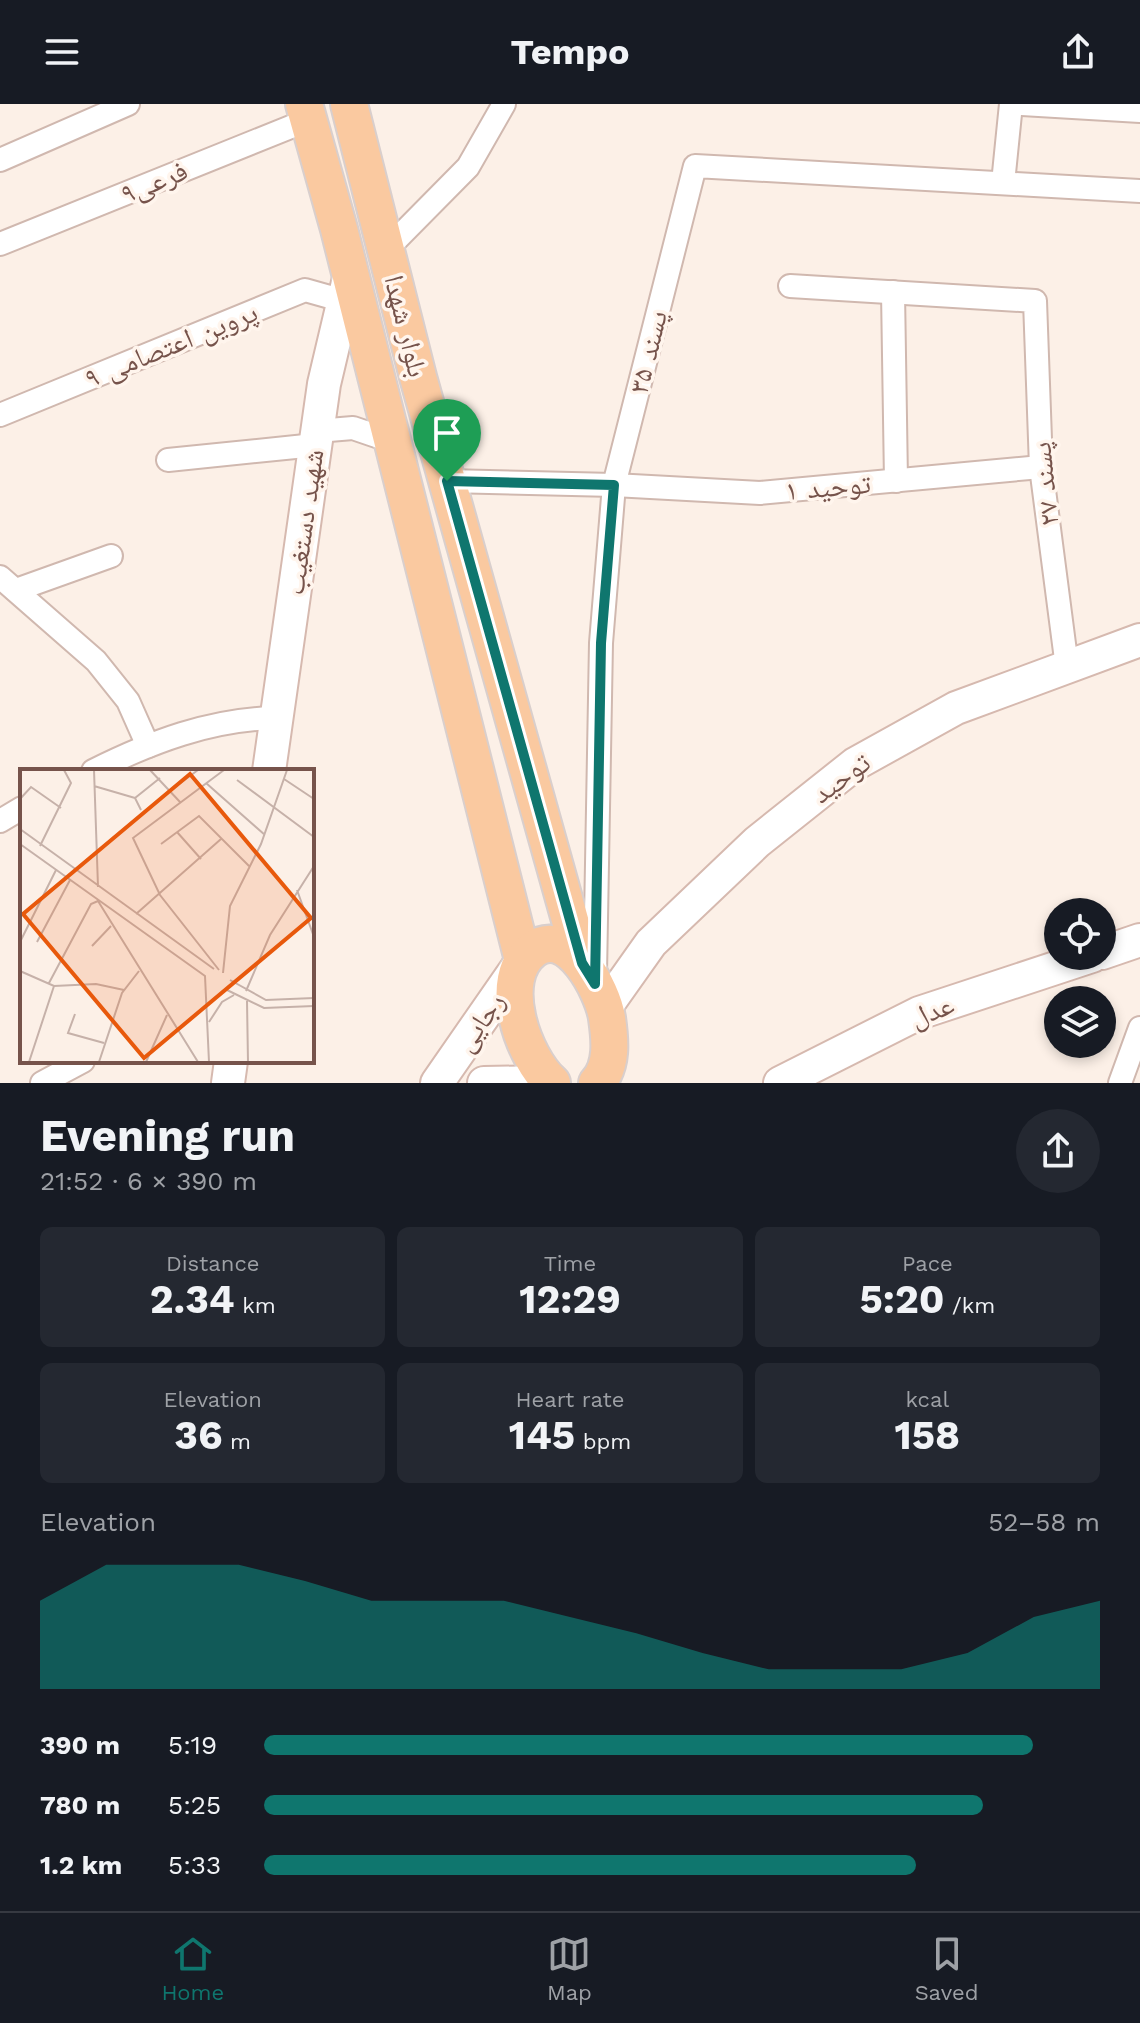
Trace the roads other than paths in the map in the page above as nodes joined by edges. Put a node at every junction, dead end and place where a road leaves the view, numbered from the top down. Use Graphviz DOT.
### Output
graph roads {
  1 [pos="128,104"];
  2 [pos="349,104"];
  3 [pos="504,104"];
  4 [pos="1011,104"];
  5 [pos="1022,104"];
  6 [pos="1140,111"];
  7 [pos="306,112"];
  8 [pos="0,160"];
  9 [pos="1003,183"];
  10 [pos="1140,191"];
  11 [pos="0,244"];
  12 [pos="387,249"];
  13 [pos="790,286"];
  14 [pos="347,288"];
  15 [pos="893,292"];
  16 [pos="0,415"];
  17 [pos="316,438"];
  18 [pos="391,441"];
  19 [pos="168,460"];
  20 [pos="1041,467"];
  21 [pos="447,481"];
  22 [pos="896,481"];
  23 [pos="614,485"];
  24 [pos="111,556"];
  25 [pos="8,584"];
  26 [pos="1140,640"];
  27 [pos="1067,667"];
  28 [pos="276,718"];
  29 [pos="148,746"];
  30 [pos="97,769"];
  31 [pos="269,769"];
  32 [pos="20,809"];
  33 [pos="0,821"];
  34 [pos="1140,940"];
  35 [pos="1116,948"];
  36 [pos="523,960"];
  37 [pos="1050,970"];
  38 [pos="594,985"];
  39 [pos="1140,1028"];
  40 [pos="79,1063"];
  41 [pos="231,1063"];
  42 [pos="605,1075"];
  43 [pos="551,1082"];
  44 [pos="42,1083"];
  45 [pos="228,1083"];
  46 [pos="437,1083"];
  47 [pos="484,1083"];
  48 [pos="780,1083"];
  49 [pos="1120,1083"];
  1 -- 8 [label="street"];
  2 -- 12 [label="main road, بلوار شهدا"];
  3 -- 12 [label="street"];
  4 -- 9 [label="street"];
  5 -- 6 [label="street"];
  7 -- 11 [label="street, فرعی۹"];
  7 -- 14 [label="main road, بلوار شهدا"];
  9 -- 10 [label="street, پسند ۳۵"];
  9 -- 23 [label="street, پسند ۳۵"];
  12 -- 21 [label="main road, بلوار شهدا"];
  13 -- 15 [label="street"];
  14 -- 16 [label="street, پروین اعتصامی ۹"];
  14 -- 17 [label="street, شهید دستغیب"];
  14 -- 18 [label="main road, بلوار شهدا"];
  15 -- 20 [label="street, پسند ۲۷"];
  15 -- 22 [label="street"];
  17 -- 18 [label="street"];
  17 -- 19 [label="street"];
  17 -- 28 [label="street, شهید دستغیب"];
  18 -- 36 [label="main road, بلوار شهدا"];
  20 -- 22 [label="street, توحید ۱"];
  20 -- 27 [label="street, پسند ۲۷"];
  21 -- 23 [label="street, توحید ۱"];
  21 -- 38 [label="main road, بلوار شهدا"];
  22 -- 23 [label="street, توحید ۱"];
  23 -- 38 [label="street, پسند ۳۵"];
  24 -- 25 [label="street"];
  25 -- 29 [label="street"];
  26 -- 27 [label="street, توحید"];
  27 -- 38 [label="street, توحید"];
  28 -- 29 [label="street"];
  28 -- 31 [label="street, شهید دستغیب"];
  29 -- 30 [label="street"];
  32 -- 33 [label="street"];
  34 -- 35 [label="street"];
  36 -- 38 [label="main road"];
  36 -- 43 [label="main road"];
  36 -- 46 [label="street, رجایی"];
  37 -- 48 [label="street, عدل"];
  38 -- 42 [label="main road, بلوار شهدا"];
  39 -- 49 [label="street"];
  40 -- 44 [label="street"];
  41 -- 45 [label="street"];
  43 -- 47 [label="street"];
}
